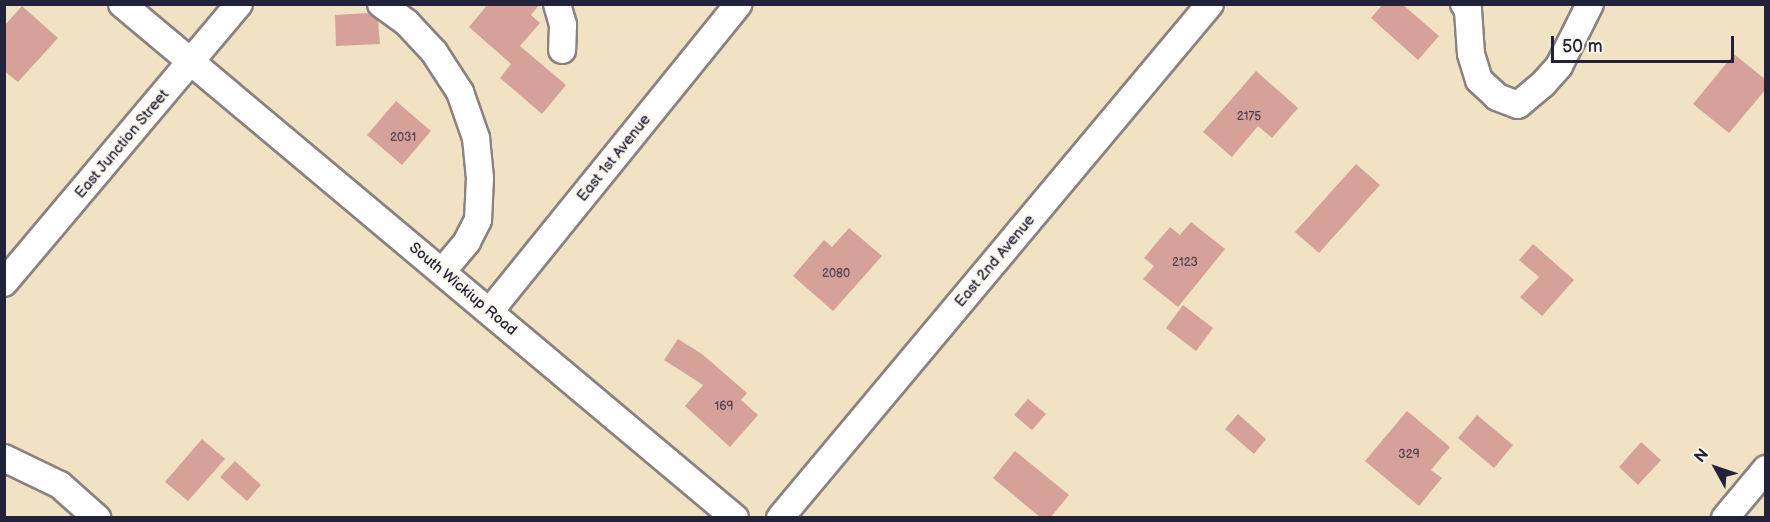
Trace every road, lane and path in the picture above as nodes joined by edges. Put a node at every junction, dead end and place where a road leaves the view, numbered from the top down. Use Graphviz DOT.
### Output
graph roads {
  1 [pos="122,4"];
  2 [pos="239,4"];
  3 [pos="381,4"];
  4 [pos="557,4"];
  5 [pos="739,4"];
  6 [pos="1210,4"];
  7 [pos="1464,4"];
  8 [pos="1590,4"];
  9 [pos="562,50"];
  10 [pos="191,62"];
  11 [pos="8,271"];
  12 [pos="443,272"];
  13 [pos="490,311"];
  14 [pos="4,458"];
  15 [pos="1766,469"];
  16 [pos="97,518"];
  17 [pos="735,518"];
  18 [pos="780,518"];
  19 [pos="1725,518"];
  1 -- 10 [label="street, South Wickiup Road"];
  2 -- 10 [label="street, East Junction Street"];
  3 -- 12 [label="street"];
  4 -- 9 [label="street"];
  5 -- 13 [label="street, East 1st Avenue"];
  6 -- 18 [label="street, East 2nd Avenue"];
  7 -- 8 [label="street"];
  10 -- 11 [label="street, East Junction Street"];
  10 -- 12 [label="street, South Wickiup Road"];
  12 -- 13 [label="street, South Wickiup Road"];
  13 -- 17 [label="street, South Wickiup Road"];
  14 -- 16 [label="street"];
  15 -- 19 [label="street"];
}
